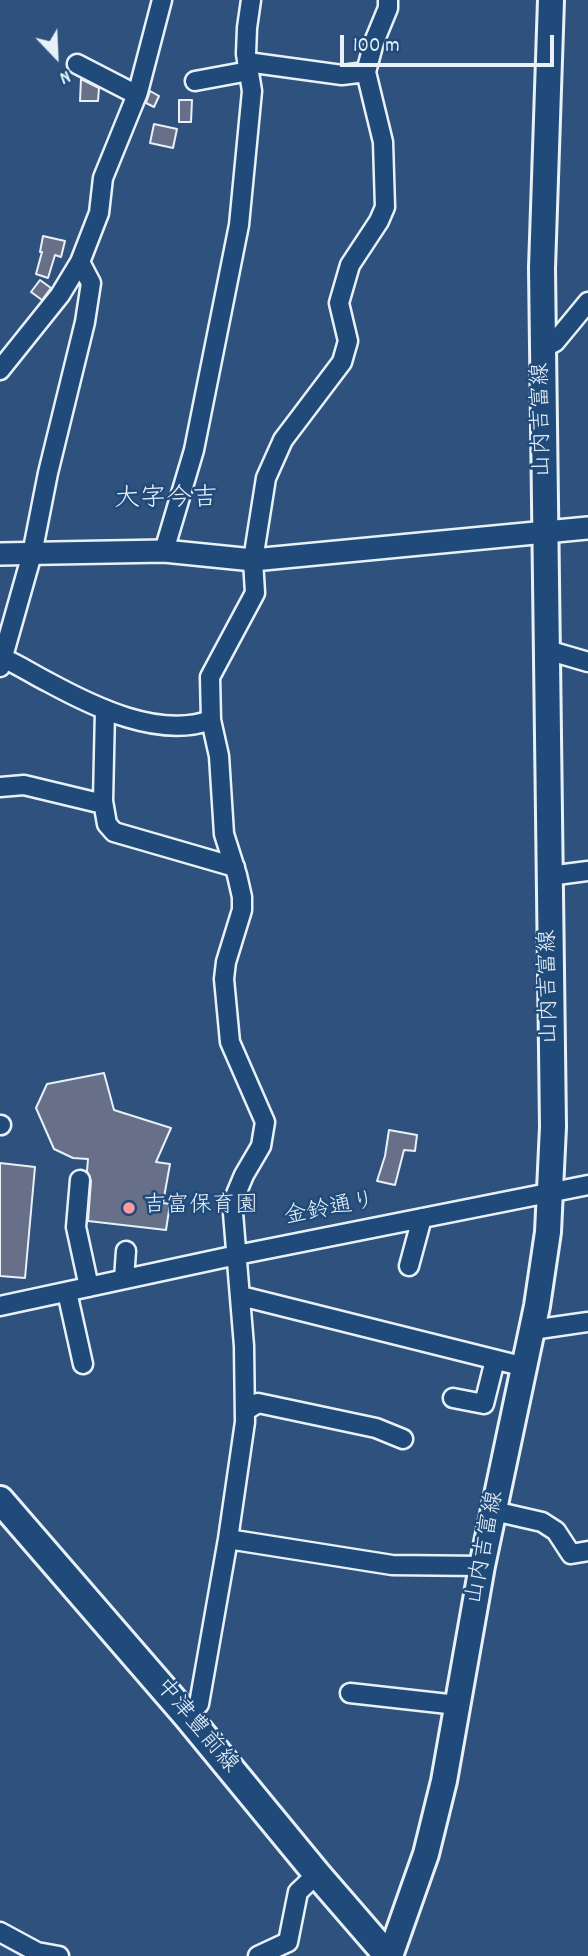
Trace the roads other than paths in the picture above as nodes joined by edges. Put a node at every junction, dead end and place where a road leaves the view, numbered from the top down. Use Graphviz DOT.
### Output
graph roads {
  1 [pos="162,0"];
  2 [pos="251,0"];
  3 [pos="388,0"];
  4 [pos="551,0"];
  5 [pos="77,64"];
  6 [pos="248,67"];
  7 [pos="366,72"];
  8 [pos="195,81"];
  9 [pos="137,94"];
  10 [pos="80,262"];
  11 [pos="588,302"];
  12 [pos="543,348"];
  13 [pos="0,370"];
  14 [pos="588,528"];
  15 [pos="545,533"];
  16 [pos="164,551"];
  17 [pos="0,554"];
  18 [pos="32,554"];
  19 [pos="253,560"];
  20 [pos="547,650"];
  21 [pos="1,661"];
  22 [pos="588,662"];
  23 [pos="104,710"];
  24 [pos="211,720"];
  25 [pos="0,787"];
  26 [pos="103,804"];
  27 [pos="235,867"];
  28 [pos="588,871"];
  29 [pos="549,876"];
  30 [pos="80,1180"];
  31 [pos="588,1185"];
  32 [pos="550,1192"];
  33 [pos="422,1218"];
  34 [pos="126,1251"];
  35 [pos="237,1255"];
  36 [pos="409,1266"];
  37 [pos="124,1279"];
  38 [pos="89,1287"];
  39 [pos="68,1292"];
  40 [pos="241,1296"];
  41 [pos="0,1306"];
  42 [pos="588,1322"];
  43 [pos="533,1330"];
  44 [pos="495,1360"];
  45 [pos="83,1364"];
  46 [pos="524,1367"];
  47 [pos="453,1398"];
  48 [pos="245,1410"];
  49 [pos="403,1438"];
  50 [pos="0,1500"];
  51 [pos="494,1511"];
  52 [pos="228,1539"];
  53 [pos="588,1552"];
  54 [pos="482,1566"];
  55 [pos="350,1693"];
  56 [pos="457,1705"];
  57 [pos="187,1716"];
  58 [pos="317,1874"];
  59 [pos="0,1932"];
  60 [pos="59,1956"];
  61 [pos="258,1956"];
  62 [pos="389,1956"];
  1 -- 9 [label="street"];
  2 -- 6 [label="street"];
  3 -- 7 [label="street"];
  4 -- 12 [label="main road, 山内吉富線"];
  5 -- 9 [label="street"];
  6 -- 7 [label="street"];
  6 -- 8 [label="street"];
  6 -- 16 [label="street"];
  7 -- 19 [label="street"];
  9 -- 10 [label="street"];
  10 -- 13 [label="street"];
  10 -- 18 [label="street"];
  11 -- 12 [label="street"];
  12 -- 15 [label="main road, 山内吉富線"];
  14 -- 15 [label="street"];
  15 -- 19 [label="street"];
  15 -- 20 [label="main road, 山内吉富線"];
  16 -- 18 [label="street"];
  16 -- 19 [label="street"];
  17 -- 18 [label="street"];
  18 -- 21 [label="street"];
  19 -- 24 [label="street"];
  20 -- 22 [label="street"];
  20 -- 29 [label="main road, 山内吉富線"];
  21 -- 23 [label="street"];
  23 -- 24 [label="street"];
  23 -- 26 [label="street"];
  24 -- 27 [label="street"];
  25 -- 26 [label="street"];
  26 -- 27 [label="street"];
  27 -- 35 [label="street"];
  28 -- 29 [label="street"];
  29 -- 32 [label="main road, 山内吉富線"];
  30 -- 38 [label="street"];
  31 -- 32 [label="street, 金鈴通り"];
  32 -- 33 [label="street, 金鈴通り"];
  32 -- 43 [label="main road, 山内吉富線"];
  33 -- 35 [label="street, 金鈴通り"];
  33 -- 36 [label="street"];
  34 -- 37 [label="street"];
  35 -- 37 [label="street, 金鈴通り"];
  35 -- 40 [label="street"];
  37 -- 38 [label="street, 金鈴通り"];
  38 -- 39 [label="street, 金鈴通り"];
  39 -- 41 [label="street, 金鈴通り"];
  39 -- 45 [label="street"];
  40 -- 44 [label="street"];
  40 -- 48 [label="street"];
  42 -- 43 [label="street"];
  43 -- 46 [label="main road, 山内吉富線"];
  44 -- 46 [label="street"];
  44 -- 47 [label="street"];
  46 -- 51 [label="main road, 山内吉富線"];
  48 -- 49 [label="street"];
  48 -- 52 [label="street"];
  50 -- 57 [label="main road, 中津豊前線"];
  51 -- 53 [label="street"];
  51 -- 54 [label="main road, 山内吉富線"];
  52 -- 54 [label="street"];
  52 -- 57 [label="street"];
  54 -- 56 [label="main road, 山内吉富線"];
  55 -- 56 [label="street"];
  56 -- 62 [label="main road, 山内吉富線"];
  57 -- 58 [label="main road, 中津豊前線"];
  58 -- 61 [label="street"];
  58 -- 62 [label="main road, 中津豊前線"];
  59 -- 60 [label="street"];
}
